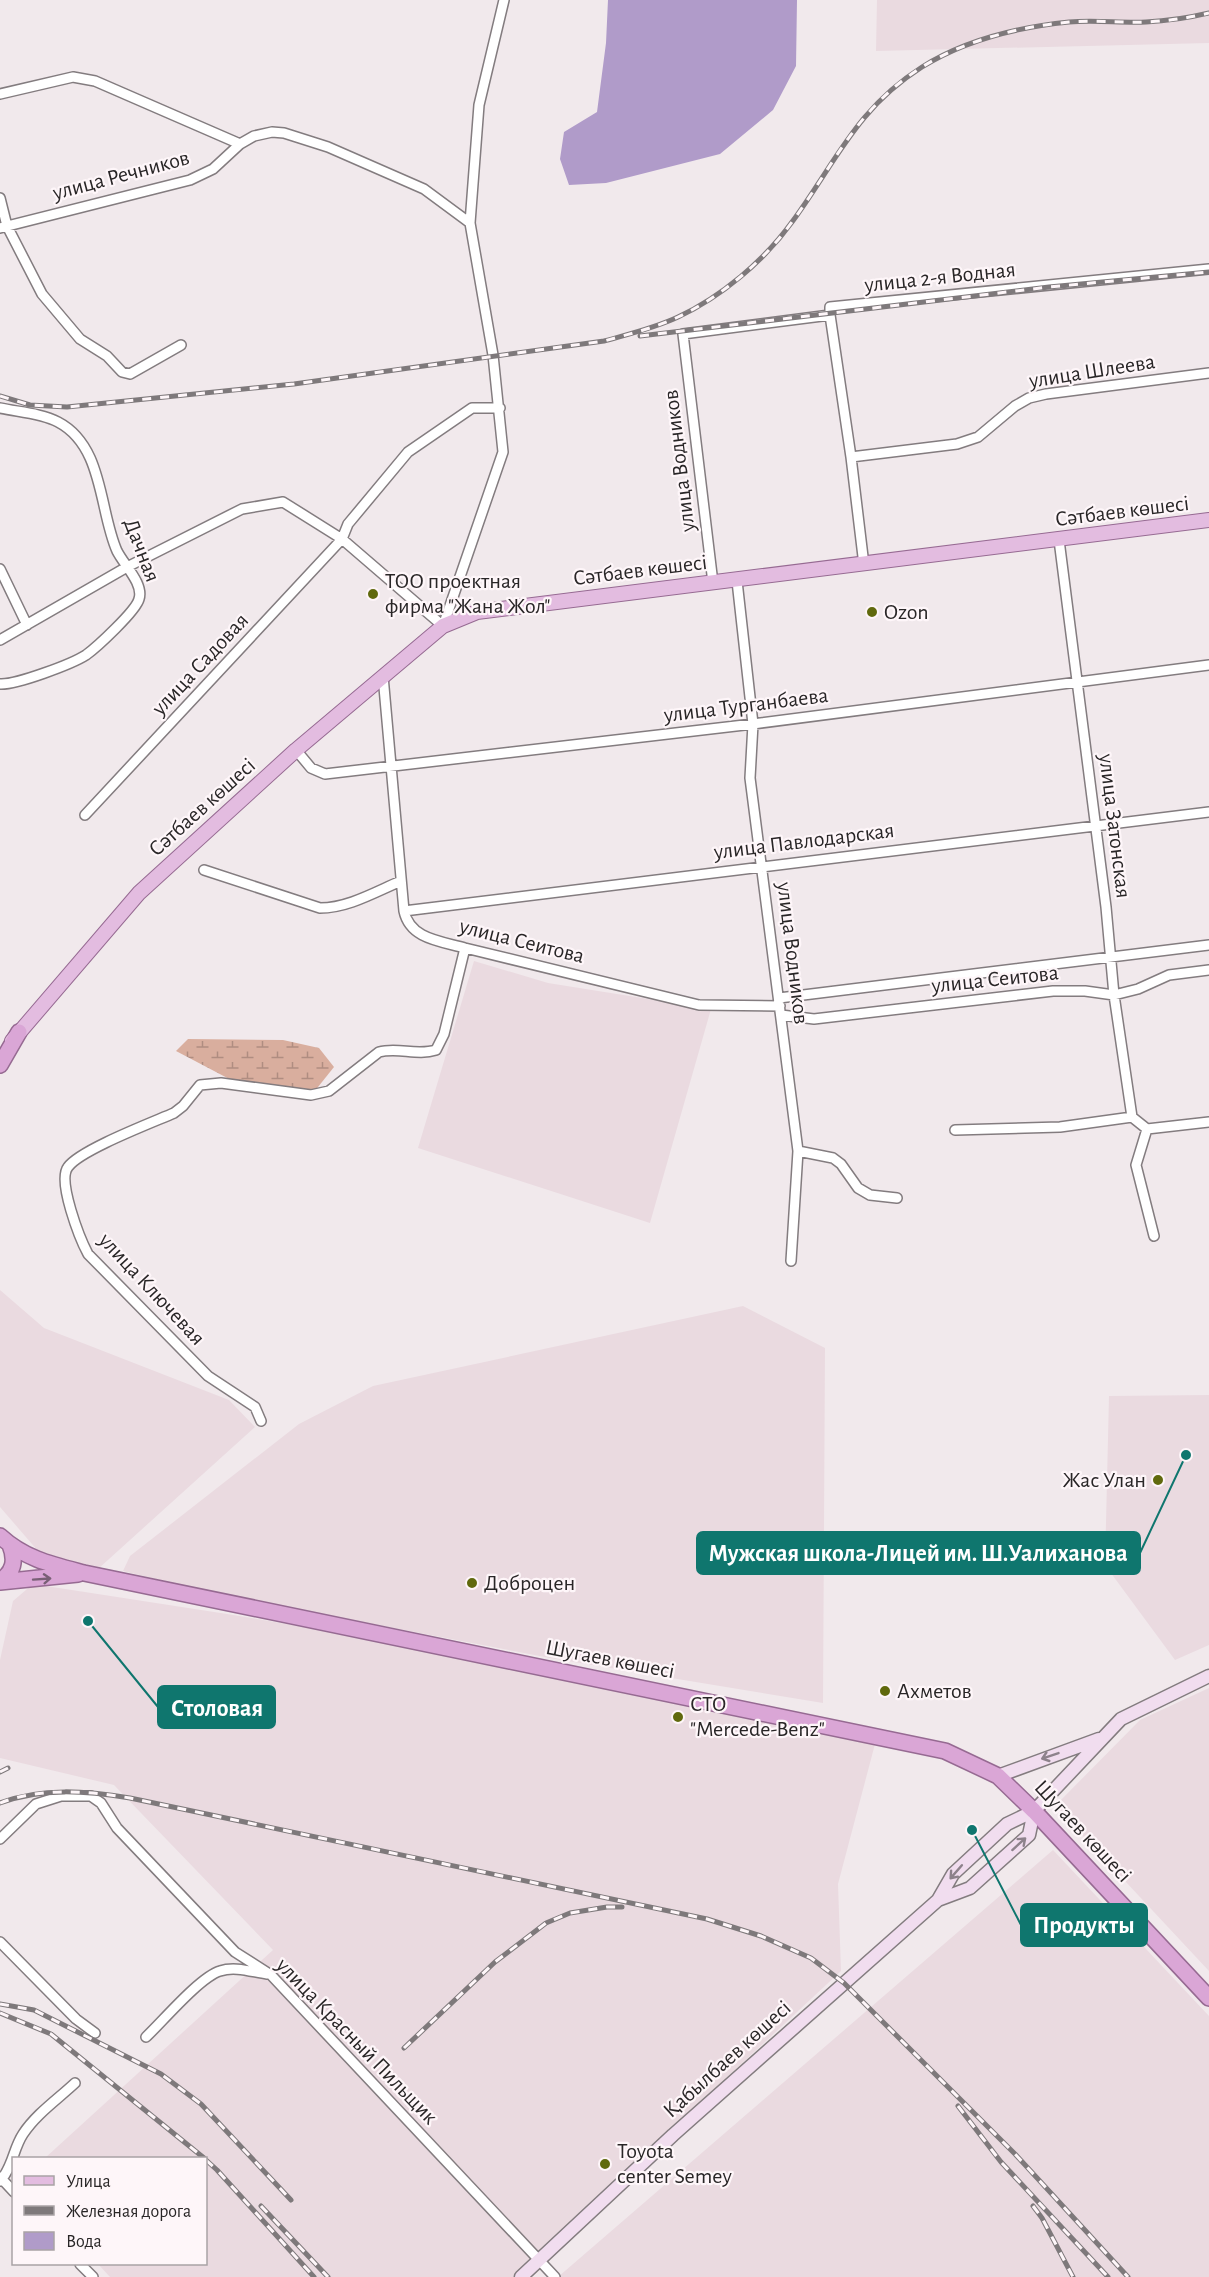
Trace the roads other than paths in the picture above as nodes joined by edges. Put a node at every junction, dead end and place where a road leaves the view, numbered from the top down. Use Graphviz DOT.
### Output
graph roads {
  1 [pos="504,0"];
  2 [pos="0,94"];
  3 [pos="240,144"];
  4 [pos="0,198"];
  5 [pos="470,223"];
  6 [pos="4,227"];
  7 [pos="1209,269"];
  8 [pos="830,315"];
  9 [pos="683,334"];
  10 [pos="181,345"];
  11 [pos="1209,373"];
  12 [pos="0,408"];
  13 [pos="500,408"];
  14 [pos="851,457"];
  15 [pos="1209,520"];
  16 [pos="342,539"];
  17 [pos="1059,540"];
  18 [pos="864,565"];
  19 [pos="127,567"];
  20 [pos="0,569"];
  21 [pos="737,580"];
  22 [pos="713,583"];
  23 [pos="27,625"];
  24 [pos="444,626"];
  25 [pos="0,640"];
  26 [pos="1209,664"];
  27 [pos="383,676"];
  28 [pos="1077,682"];
  29 [pos="0,684"];
  30 [pos="753,724"];
  31 [pos="296,750"];
  32 [pos="390,767"];
  33 [pos="1209,812"];
  34 [pos="85,815"];
  35 [pos="1096,825"];
  36 [pos="762,866"];
  37 [pos="204,870"];
  38 [pos="401,881"];
  39 [pos="404,911"];
  40 [pos="1209,945"];
  41 [pos="465,948"];
  42 [pos="1110,957"];
  43 [pos="1209,970"];
  44 [pos="1114,995"];
  45 [pos="780,1006"];
  46 [pos="19,1032"];
  47 [pos="0,1056"];
  48 [pos="0,1065"];
  49 [pos="1132,1117"];
  50 [pos="1209,1122"];
  51 [pos="1147,1129"];
  52 [pos="956,1130"];
  53 [pos="798,1151"];
  54 [pos="897,1198"];
  55 [pos="1154,1236"];
  56 [pos="791,1260"];
  57 [pos="261,1421"];
  58 [pos="5,1541"];
  59 [pos="84,1573"];
  60 [pos="0,1582"];
  61 [pos="1209,1676"];
  62 [pos="1103,1738"];
  63 [pos="998,1776"];
  64 [pos="1034,1811"];
  65 [pos="0,1839"];
  66 [pos="938,1900"];
  67 [pos="0,1942"];
  68 [pos="271,1975"];
  69 [pos="1209,1998"];
  70 [pos="94,2033"];
  71 [pos="146,2037"];
  72 [pos="75,2083"];
  73 [pos="14,2157"];
  74 [pos="12,2161"];
  75 [pos="1,2179"];
  76 [pos="12,2190"];
  77 [pos="539,2260"];
  78 [pos="81,2265"];
  79 [pos="93,2277"];
  80 [pos="521,2277"];
  81 [pos="555,2277"];
  1 -- 5 [label="street"];
  2 -- 3 [label="street"];
  3 -- 5 [label="street, улица Речников"];
  3 -- 6 [label="street, улица Речников"];
  4 -- 6 [label="street"];
  5 -- 13 [label="street"];
  6 -- 10 [label="street"];
  7 -- 8 [label="street, улица 2-я Водная"];
  8 -- 9 [label="street, улица 2-я Водная"];
  8 -- 14 [label="street"];
  9 -- 22 [label="street, улица Водников"];
  11 -- 14 [label="street, улица Шлеева"];
  12 -- 19 [label="street, Дачная"];
  13 -- 16 [label="street, улица Садовая"];
  13 -- 24 [label="street"];
  14 -- 18 [label="street"];
  15 -- 17 [label="main road, Сәтбаев көшесі"];
  16 -- 19 [label="street"];
  16 -- 24 [label="street"];
  16 -- 34 [label="street, улица Садовая"];
  17 -- 18 [label="main road, Сәтбаев көшесі"];
  17 -- 28 [label="street, улица Затонская"];
  18 -- 21 [label="main road, Сәтбаев көшесі"];
  19 -- 23 [label="street"];
  19 -- 29 [label="street, Дачная"];
  20 -- 23 [label="street"];
  21 -- 22 [label="main road, Сәтбаев көшесі"];
  21 -- 30 [label="street, улица Водников"];
  22 -- 24 [label="main road, Сәтбаев көшесі"];
  23 -- 25 [label="street"];
  24 -- 27 [label="main road, Сәтбаев көшесі"];
  26 -- 28 [label="street, улица Турганбаева"];
  27 -- 31 [label="main road, Сәтбаев көшесі"];
  27 -- 32 [label="street"];
  28 -- 30 [label="street, улица Турганбаева"];
  28 -- 35 [label="street, улица Затонская"];
  30 -- 32 [label="street, улица Турганбаева"];
  30 -- 36 [label="street, улица Водников"];
  31 -- 32 [label="street, улица Турганбаева"];
  31 -- 46 [label="main road, Сәтбаев көшесі"];
  32 -- 38 [label="street"];
  33 -- 35 [label="street, улица Павлодарская"];
  35 -- 36 [label="street, улица Павлодарская"];
  35 -- 42 [label="street, улица Затонская"];
  36 -- 39 [label="street, улица Павлодарская"];
  36 -- 45 [label="street, улица Водников"];
  37 -- 38 [label="street"];
  38 -- 39 [label="street"];
  39 -- 41 [label="street, улица Сеитова"];
  40 -- 42 [label="street, улица Сеитова"];
  41 -- 45 [label="street, улица Сеитова"];
  41 -- 57 [label="street, улица Ключевая"];
  42 -- 44 [label="street, улица Затонская"];
  42 -- 45 [label="street, улица Сеитова"];
  43 -- 44 [label="street, улица Сеитова"];
  44 -- 45 [label="street, улица Сеитова"];
  44 -- 49 [label="street, улица Затонская"];
  45 -- 53 [label="street, улица Водников"];
  46 -- 47 [label="main road, Сәтбаев көшесі"];
  46 -- 48 [label="highway"];
  49 -- 51 [label="street"];
  49 -- 52 [label="street"];
  50 -- 51 [label="street"];
  51 -- 55 [label="street"];
  53 -- 54 [label="street"];
  53 -- 56 [label="street, улица Водников"];
  58 -- 59 [label="highway, Шугаев көшесі"];
  58 -- 60 [label="highway"];
  60 -- 59 [label="highway, Шугаев көшесі, one-way"];
  59 -- 63 [label="highway, Шугаев көшесі"];
  61 -- 62 [label="main road, Қабылбаев көшесі"];
  62 -- 63 [label="main road, one-way"];
  62 -- 64 [label="main road, Қабылбаев көшесі"];
  63 -- 64 [label="highway, Шугаев көшесі"];
  64 -- 66 [label="main road, Қабылбаев көшесі, one-way"];
  66 -- 64 [label="main road, Қабылбаев көшесі, one-way"];
  64 -- 69 [label="highway, Шугаев көшесі"];
  65 -- 68 [label="street, улица Красный Пильщик"];
  66 -- 77 [label="main road, Қабылбаев көшесі"];
  67 -- 70 [label="street"];
  68 -- 71 [label="street"];
  68 -- 77 [label="street, улица Красный Пильщик"];
  72 -- 73 [label="street"];
  74 -- 75 [label="street"];
  75 -- 76 [label="street"];
  77 -- 80 [label="main road, Қабылбаев көшесі"];
  77 -- 81 [label="street, улица Красный Пильщик"];
  78 -- 79 [label="street"];
}
